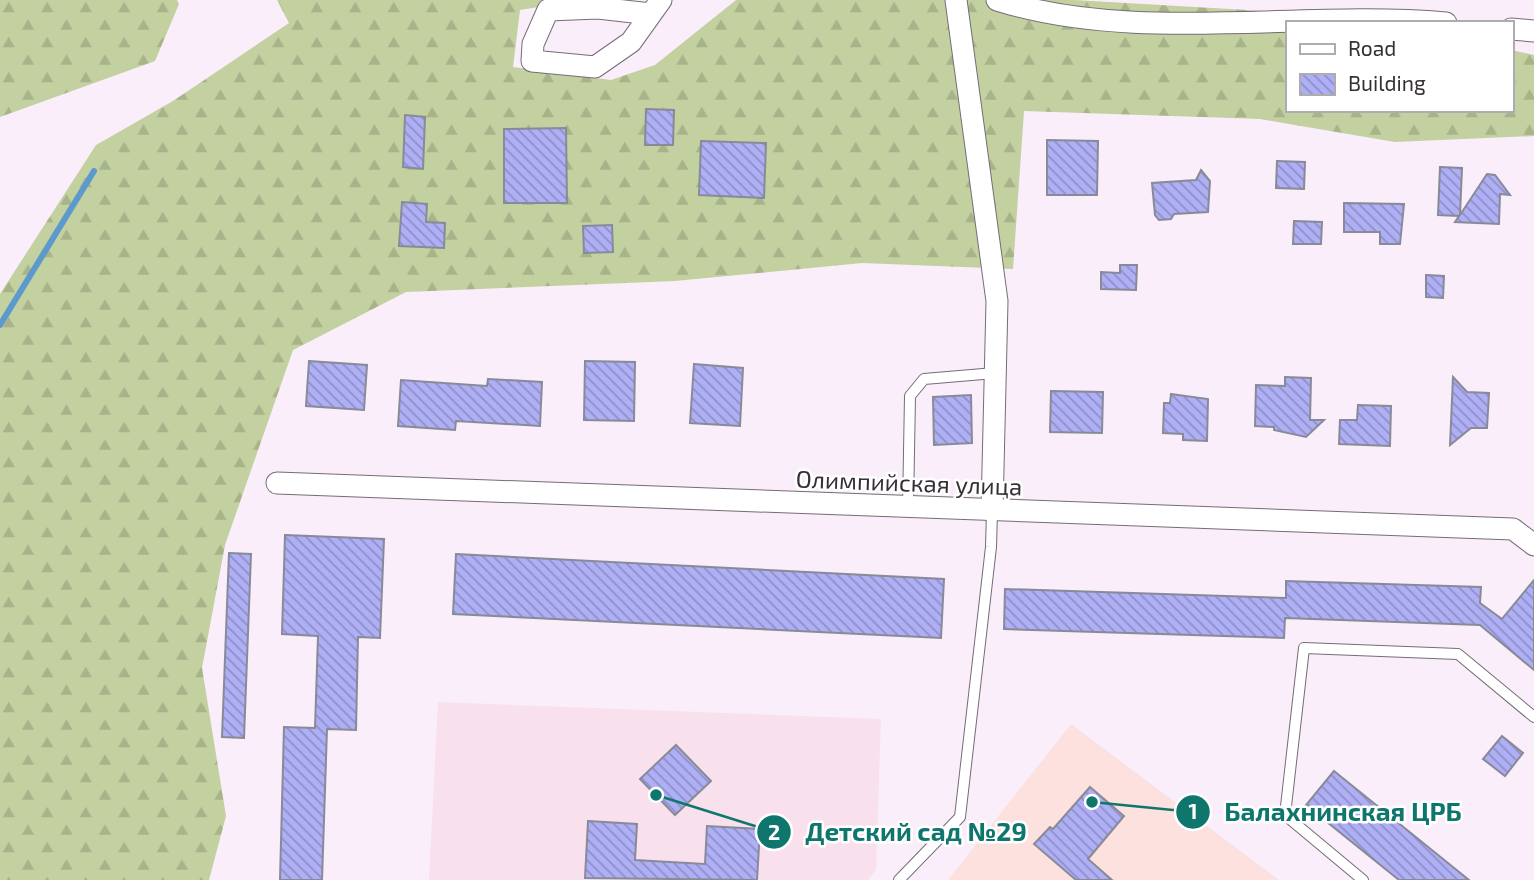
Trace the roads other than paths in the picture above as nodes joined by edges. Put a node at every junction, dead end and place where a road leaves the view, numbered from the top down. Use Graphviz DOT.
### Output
graph roads {
  1 [pos="956,0"];
  2 [pos="998,0"];
  3 [pos="656,7"];
  4 [pos="1286,22"];
  5 [pos="1513,29"];
  6 [pos="1534,31"];
  7 [pos="995,373"];
  8 [pos="277,483"];
  9 [pos="908,508"];
  10 [pos="992,511"];
  11 [pos="1534,545"];
  12 [pos="1534,717"];
  13 [pos="899,880"];
  14 [pos="1363,880"];
  1 -- 7 [label="street"];
  2 -- 4 [label="street"];
  3 -- 3 [label="street"];
  5 -- 6 [label="street"];
  7 -- 9 [label="lane"];
  7 -- 10 [label="street"];
  8 -- 9 [label="street, Олимпийская улица"];
  9 -- 10 [label="street, Олимпийская улица"];
  10 -- 11 [label="street, Олимпийская улица"];
  10 -- 13 [label="lane"];
  12 -- 14 [label="lane"];
}
